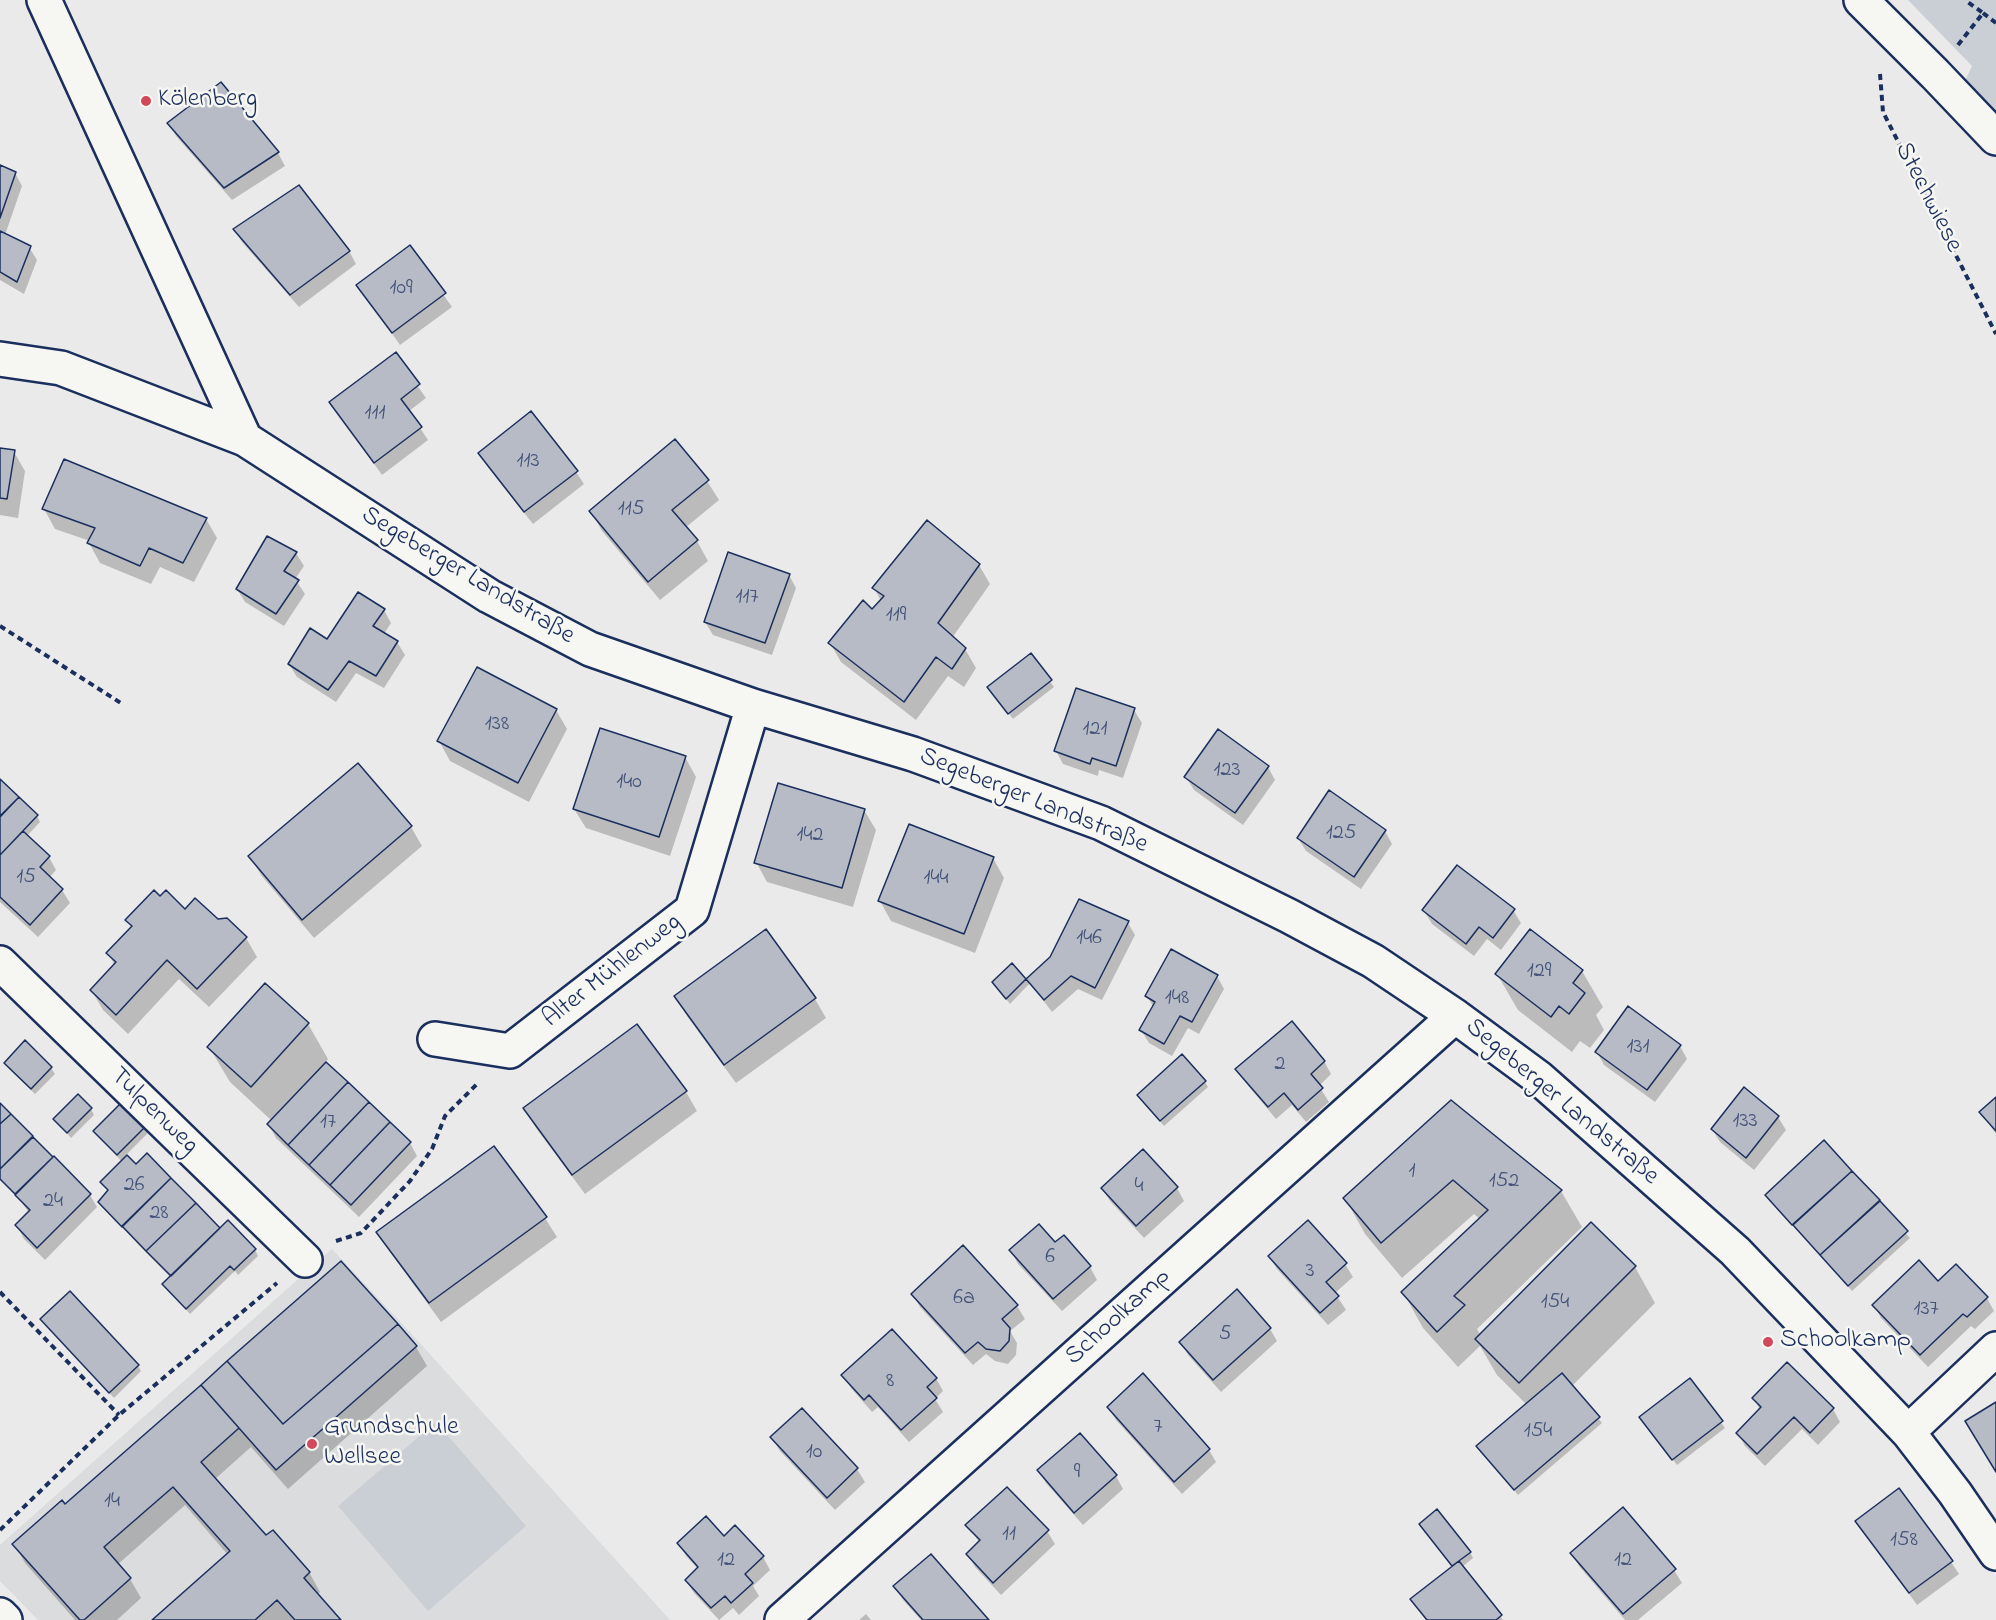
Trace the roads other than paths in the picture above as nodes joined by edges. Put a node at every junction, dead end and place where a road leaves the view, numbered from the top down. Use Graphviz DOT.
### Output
graph roads {
  1 [pos="44,0"];
  2 [pos="1861,0"];
  3 [pos="1996,138"];
  4 [pos="0,359"];
  5 [pos="245,439"];
  6 [pos="753,706"];
  7 [pos="0,963"];
  8 [pos="1455,1016"];
  9 [pos="435,1039"];
  10 [pos="305,1260"];
  11 [pos="1996,1349"];
  12 [pos="1908,1432"];
  13 [pos="1996,1553"];
  14 [pos="0,1615"];
  15 [pos="5,1620"];
  16 [pos="782,1620"];
  1 -- 5 [label="street"];
  2 -- 3 [label="street"];
  4 -- 5 [label="street, Segeberger Landstraße"];
  5 -- 6 [label="street, Segeberger Landstraße"];
  6 -- 8 [label="street, Segeberger Landstraße"];
  6 -- 9 [label="street, Alter Mühlenweg"];
  7 -- 10 [label="street, Tulpenweg"];
  8 -- 12 [label="street, Segeberger Landstraße"];
  8 -- 16 [label="street, Schoolkamp"];
  11 -- 12 [label="street"];
  12 -- 13 [label="street, Segeberger Landstraße"];
  14 -- 15 [label="street"];
}
